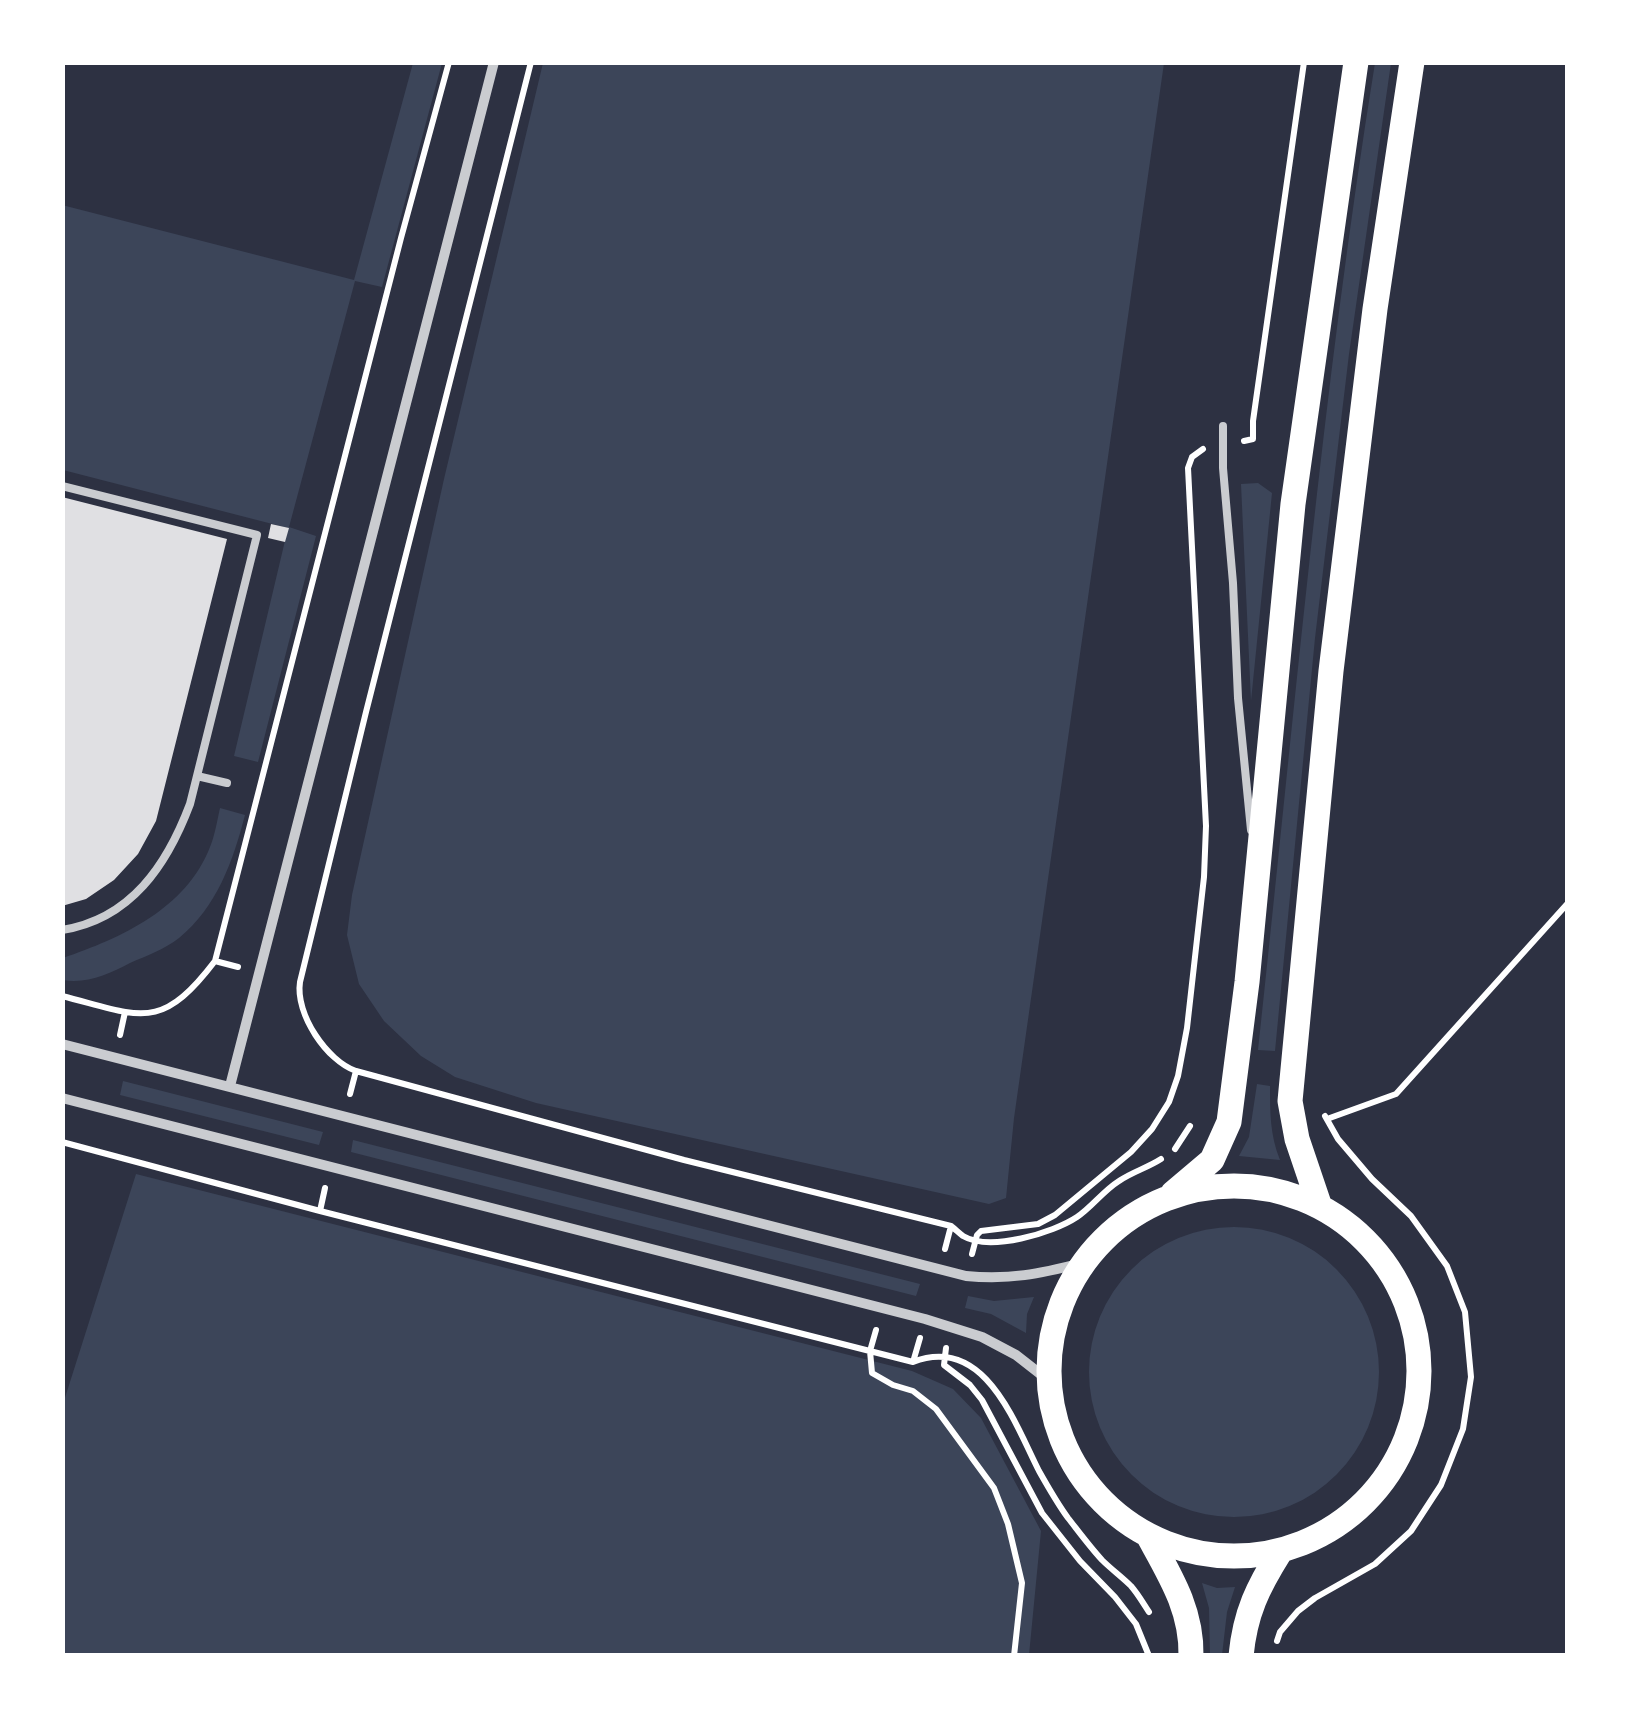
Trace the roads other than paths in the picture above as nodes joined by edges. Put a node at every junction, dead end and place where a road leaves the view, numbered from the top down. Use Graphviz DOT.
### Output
graph roads {
  1 [pos="494,62"];
  2 [pos="1356,62"];
  3 [pos="1412,62"];
  4 [pos="1223,426"];
  5 [pos="62,486"];
  6 [pos="197,776"];
  7 [pos="227,784"];
  8 [pos="1256,896"];
  9 [pos="62,930"];
  10 [pos="62,1044"];
  11 [pos="230,1086"];
  12 [pos="62,1098"];
  13 [pos="1168,1197"];
  14 [pos="1320,1204"];
  15 [pos="1082,1264"];
  16 [pos="1048,1380"];
  17 [pos="1150,1539"];
  18 [pos="1280,1552"];
  19 [pos="1191,1656"];
  20 [pos="1241,1656"];
  1 -- 11 [label="street"];
  2 -- 8 [label="main road"];
  3 -- 14 [label="main road"];
  4 -- 8 [label="lane"];
  5 -- 6 [label="lane"];
  6 -- 7 [label="lane"];
  6 -- 9 [label="lane"];
  8 -- 13 [label="main road"];
  10 -- 11 [label="street"];
  11 -- 15 [label="street"];
  12 -- 16 [label="street"];
  13 -- 14 [label="main road"];
  13 -- 15 [label="main road"];
  14 -- 18 [label="main road"];
  15 -- 16 [label="main road"];
  16 -- 17 [label="main road"];
  17 -- 18 [label="main road"];
  17 -- 19 [label="main road"];
  18 -- 20 [label="main road"];
}
